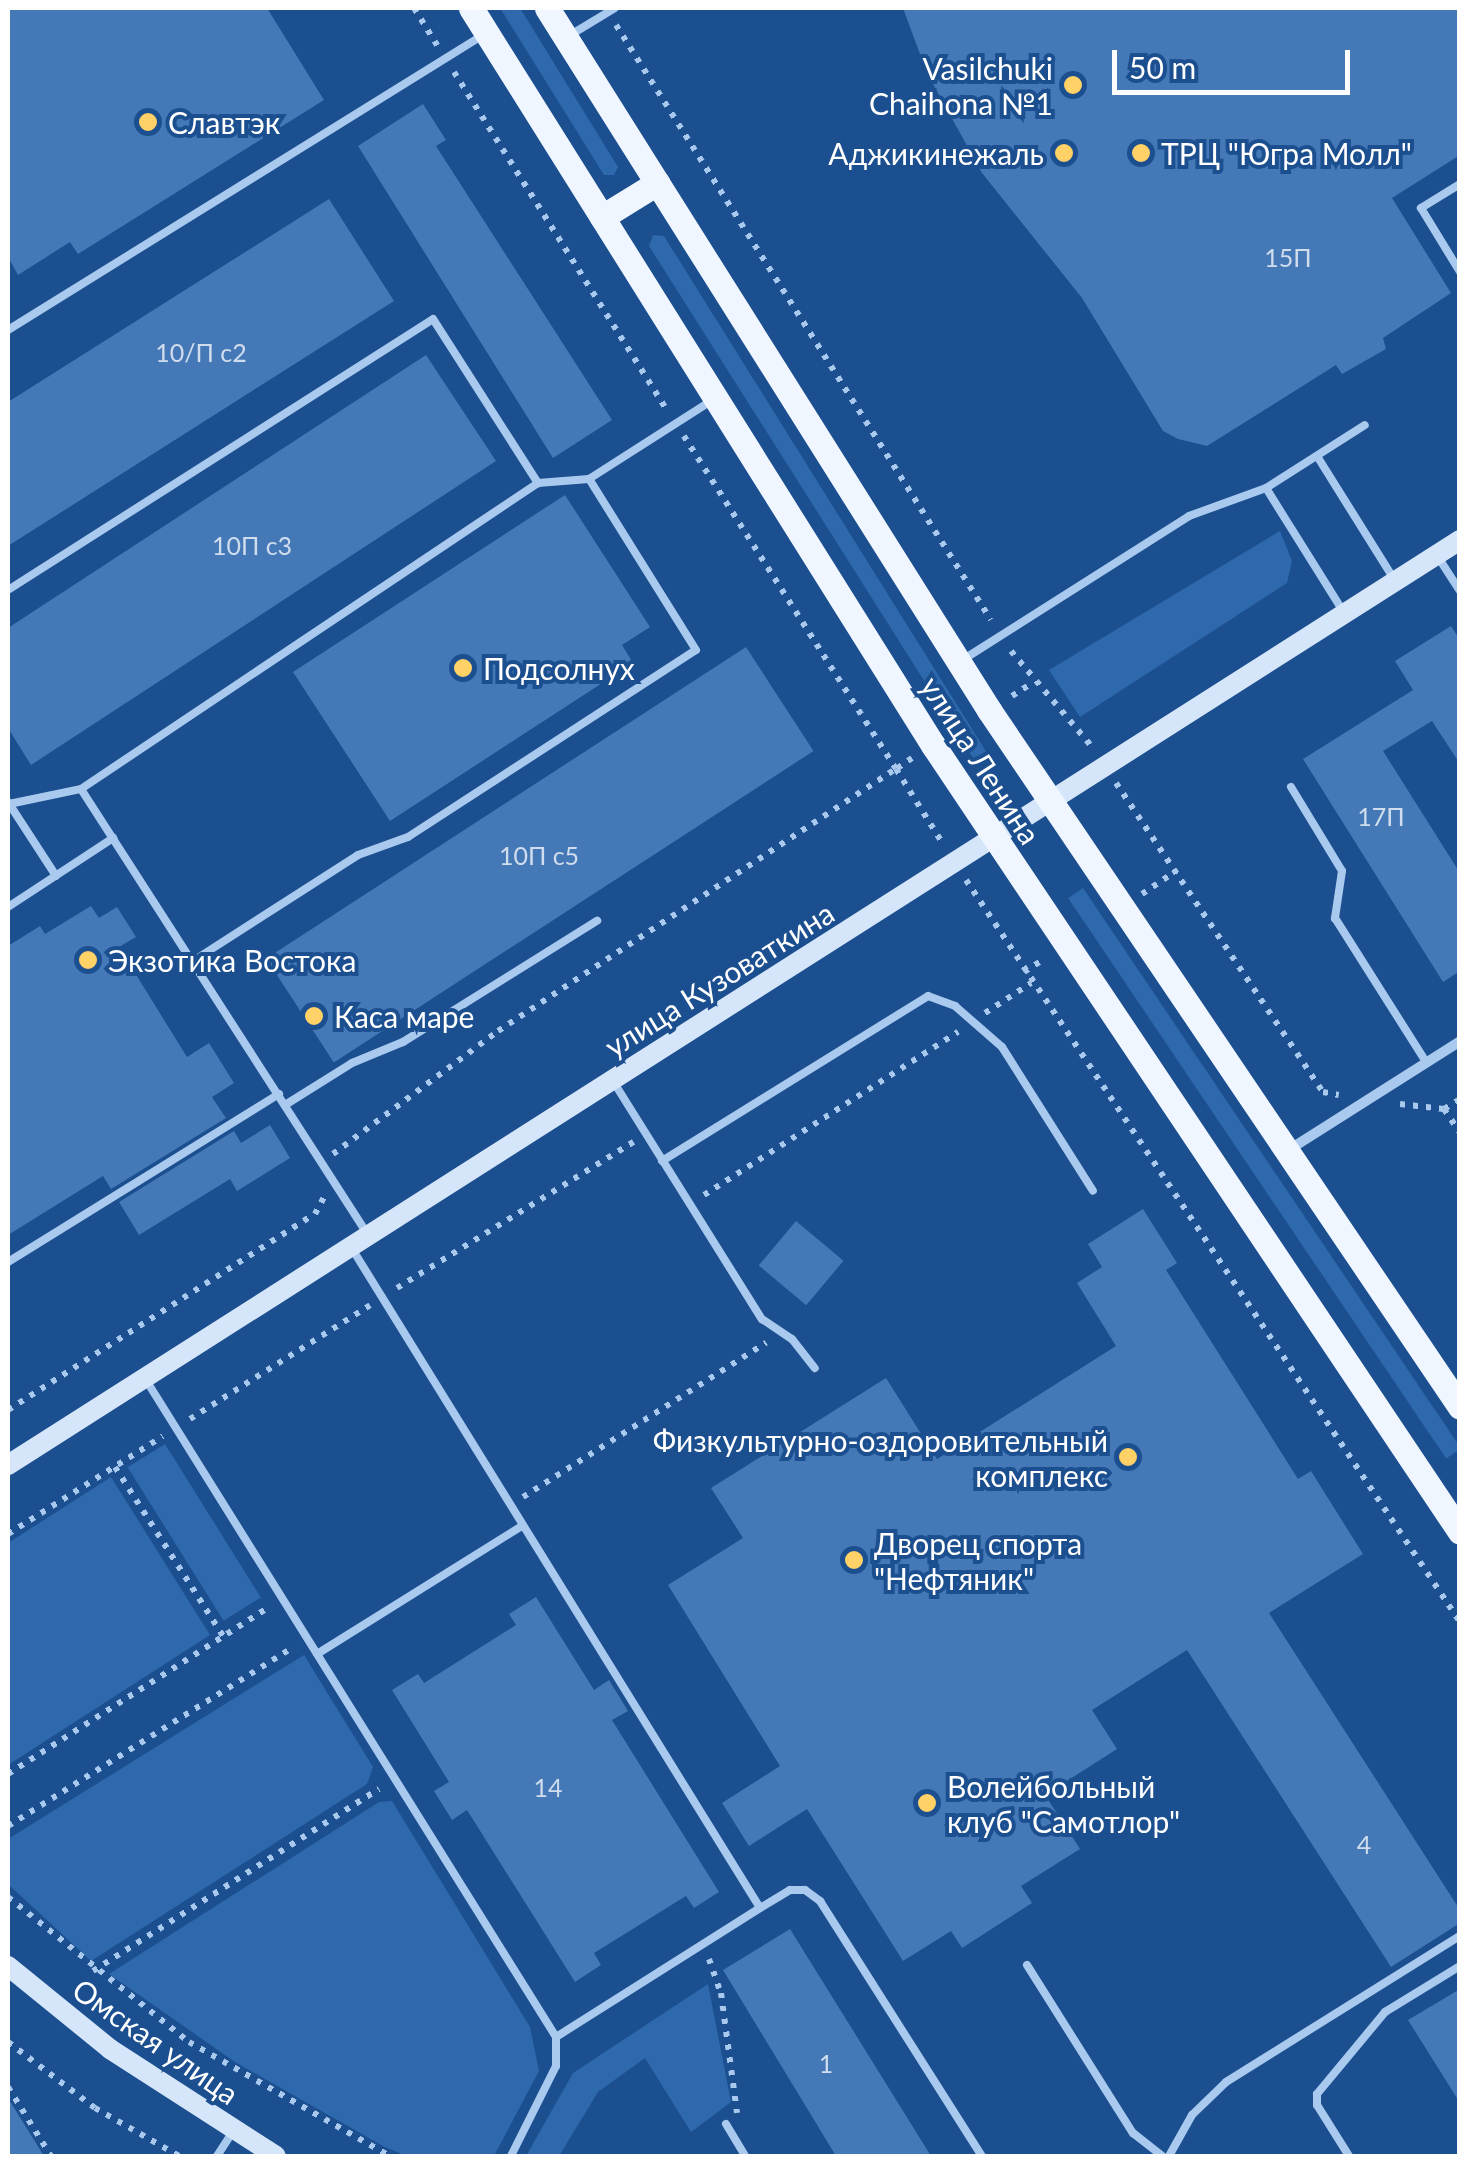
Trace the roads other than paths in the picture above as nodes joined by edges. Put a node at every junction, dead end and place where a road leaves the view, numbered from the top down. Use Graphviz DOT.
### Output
graph roads {
  1 [pos="471,8"];
  2 [pos="547,8"];
  3 [pos="614,8"];
  4 [pos="487,32"];
  5 [pos="566,38"];
  6 [pos="657,183"];
  7 [pos="1460,184"];
  8 [pos="602,217"];
  9 [pos="1460,272"];
  10 [pos="8,330"];
  11 [pos="714,398"];
  12 [pos="1365,425"];
  13 [pos="1317,456"];
  14 [pos="589,479"];
  15 [pos="538,484"];
  16 [pos="1266,488"];
  17 [pos="1460,540"];
  18 [pos="1437,555"];
  19 [pos="1396,581"];
  20 [pos="8,590"];
  21 [pos="1460,591"];
  22 [pos="1345,614"];
  23 [pos="958,662"];
  24 [pos="1290,787"];
  25 [pos="81,789"];
  26 [pos="8,803"];
  27 [pos="1052,803"];
  28 [pos="113,838"];
  29 [pos="994,840"];
  30 [pos="56,876"];
  31 [pos="8,907"];
  32 [pos="598,921"];
  33 [pos="193,961"];
  34 [pos="1460,1041"];
  35 [pos="1426,1062"];
  36 [pos="613,1082"];
  37 [pos="279,1094"];
  38 [pos="286,1105"];
  39 [pos="1288,1151"];
  40 [pos="662,1161"];
  41 [pos="1094,1191"];
  42 [pos="360,1242"];
  43 [pos="8,1262"];
  44 [pos="815,1368"];
  45 [pos="144,1378"];
  46 [pos="1460,1406"];
  47 [pos="8,1465"];
  48 [pos="520,1527"];
  49 [pos="1460,1532"];
  50 [pos="316,1654"];
  51 [pos="760,1908"];
  52 [pos="1460,1936"];
  53 [pos="1027,1965"];
  54 [pos="8,1966"];
  55 [pos="1460,1966"];
  56 [pos="556,2038"];
  57 [pos="726,2124"];
  58 [pos="233,2131"];
  59 [pos="218,2156"];
  60 [pos="276,2156"];
  61 [pos="510,2156"];
  62 [pos="745,2156"];
  63 [pos="982,2156"];
  64 [pos="1166,2156"];
  65 [pos="1348,2156"];
  1 -- 4 [label="main road, улица Ленина"];
  2 -- 5 [label="main road, улица Ленина"];
  3 -- 5 [label="lane"];
  4 -- 8 [label="main road, улица Ленина"];
  4 -- 10 [label="lane"];
  5 -- 6 [label="main road, улица Ленина"];
  6 -- 8 [label="main road"];
  6 -- 23 [label="main road, улица Ленина"];
  7 -- 9 [label="lane"];
  8 -- 11 [label="main road, улица Ленина"];
  11 -- 14 [label="lane"];
  11 -- 29 [label="main road, улица Ленина"];
  12 -- 13 [label="lane"];
  13 -- 16 [label="lane"];
  13 -- 19 [label="lane"];
  14 -- 15 [label="lane"];
  14 -- 33 [label="lane"];
  15 -- 20 [label="lane"];
  15 -- 25 [label="lane"];
  16 -- 22 [label="lane"];
  16 -- 23 [label="lane"];
  17 -- 18 [label="main road, улица Кузоваткина"];
  18 -- 19 [label="main road, улица Кузоваткина"];
  18 -- 21 [label="lane"];
  19 -- 22 [label="main road, улица Кузоваткина"];
  22 -- 27 [label="main road, улица Кузоваткина"];
  23 -- 27 [label="main road, улица Ленина"];
  24 -- 35 [label="lane"];
  25 -- 26 [label="lane"];
  25 -- 28 [label="lane"];
  26 -- 30 [label="lane"];
  27 -- 29 [label="main road, улица Кузоваткина"];
  27 -- 39 [label="main road, улица Ленина"];
  28 -- 30 [label="lane"];
  28 -- 33 [label="lane"];
  29 -- 36 [label="main road, улица Кузоваткина"];
  29 -- 49 [label="main road, улица Ленина"];
  30 -- 31 [label="lane"];
  32 -- 38 [label="lane"];
  33 -- 37 [label="lane"];
  34 -- 35 [label="street"];
  35 -- 39 [label="street"];
  36 -- 40 [label="lane"];
  36 -- 42 [label="main road, улица Кузоваткина"];
  37 -- 38 [label="lane"];
  37 -- 43 [label="lane"];
  38 -- 42 [label="lane"];
  39 -- 46 [label="main road, улица Ленина"];
  40 -- 41 [label="lane"];
  40 -- 44 [label="lane"];
  42 -- 45 [label="main road, улица Кузоваткина"];
  42 -- 48 [label="lane"];
  45 -- 47 [label="main road, улица Кузоваткина"];
  45 -- 50 [label="lane"];
  48 -- 50 [label="lane"];
  48 -- 51 [label="lane"];
  50 -- 56 [label="lane"];
  51 -- 56 [label="lane"];
  51 -- 63 [label="lane"];
  52 -- 64 [label="lane"];
  53 -- 64 [label="lane"];
  54 -- 58 [label="main road, Омская улица"];
  55 -- 65 [label="lane"];
  56 -- 61 [label="lane"];
  57 -- 62 [label="lane"];
  58 -- 59 [label="lane"];
  58 -- 60 [label="main road, Омская улица"];
}
